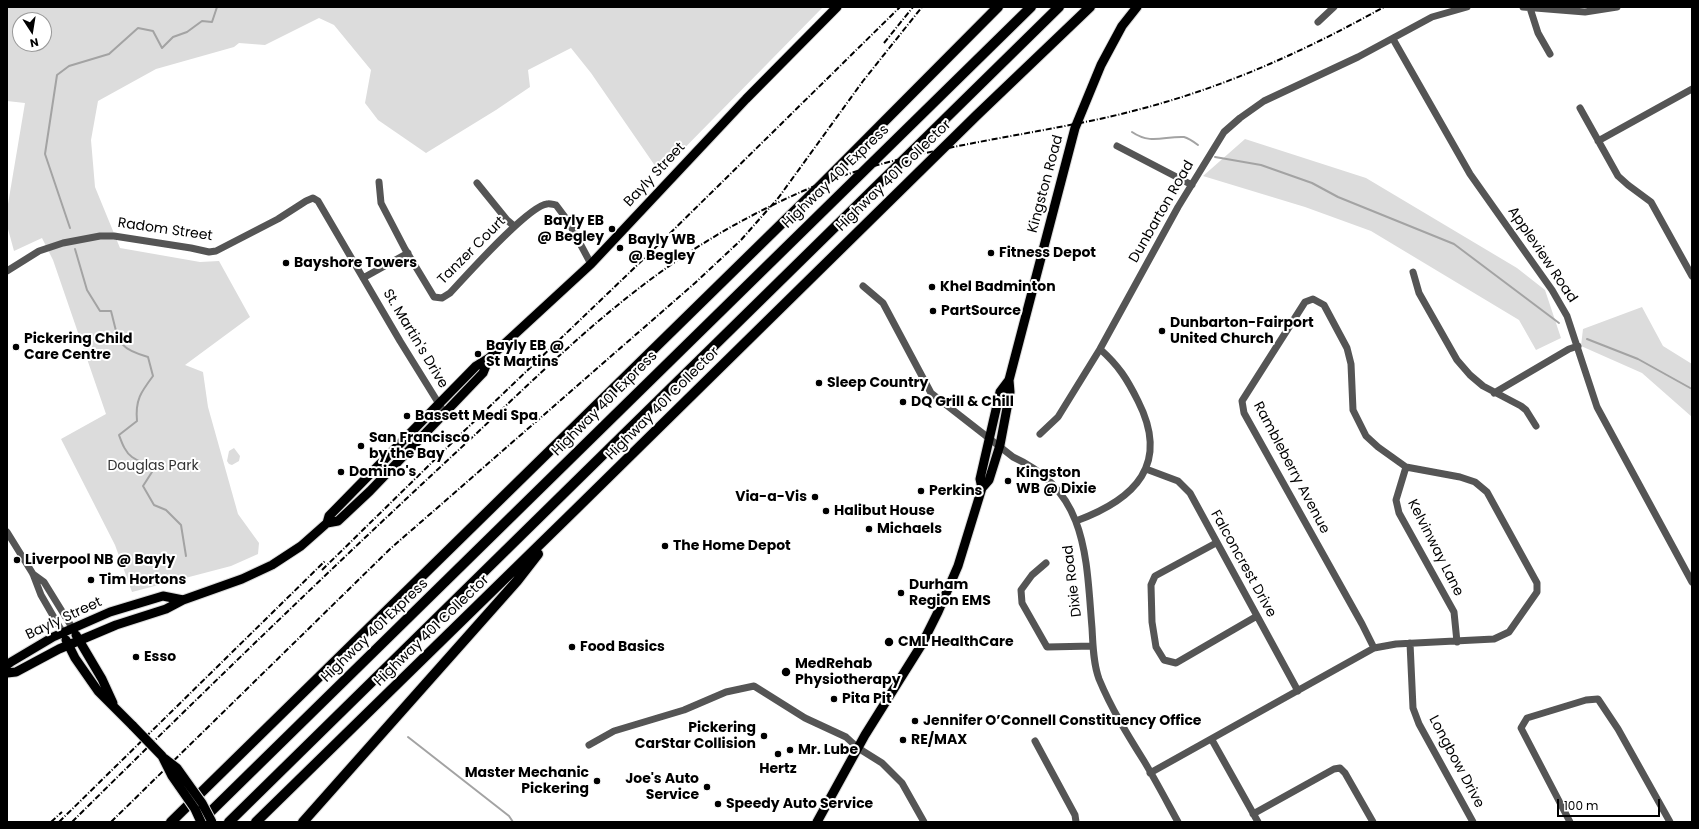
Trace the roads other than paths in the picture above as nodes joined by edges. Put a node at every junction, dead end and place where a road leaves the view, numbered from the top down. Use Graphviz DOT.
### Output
graph roads {
  1 [pos="837,7"];
  2 [pos="998,7"];
  3 [pos="1031,7"];
  4 [pos="1058,7"];
  5 [pos="1090,7"];
  6 [pos="1137,7"];
  7 [pos="1334,7"];
  8 [pos="1467,7"];
  9 [pos="1526,7"];
  10 [pos="1617,7"];
  11 [pos="1318,22"];
  12 [pos="1393,39"];
  13 [pos="1550,54"];
  14 [pos="1692,89"];
  15 [pos="1580,108"];
  16 [pos="1598,141"];
  17 [pos="1117,146"];
  18 [pos="379,182"];
  19 [pos="477,183"];
  20 [pos="1192,185"];
  21 [pos="313,198"];
  22 [pos="514,226"];
  23 [pos="408,253"];
  24 [pos="591,264"];
  25 [pos="7,271"];
  26 [pos="1412,272"];
  27 [pos="1692,276"];
  28 [pos="363,278"];
  29 [pos="863,286"];
  30 [pos="1578,346"];
  31 [pos="1100,349"];
  32 [pos="489,358"];
  33 [pos="1009,380"];
  34 [pos="1494,393"];
  35 [pos="439,404"];
  36 [pos="444,412"];
  37 [pos="1536,426"];
  38 [pos="1040,434"];
  39 [pos="990,438"];
  40 [pos="1000,445"];
  41 [pos="1406,467"];
  42 [pos="1146,469"];
  43 [pos="982,488"];
  44 [pos="574,511"];
  45 [pos="1076,521"];
  46 [pos="327,523"];
  47 [pos="7,532"];
  48 [pos="1216,543"];
  49 [pos="1046,563"];
  50 [pos="33,574"];
  51 [pos="1692,582"];
  52 [pos="183,600"];
  53 [pos="1257,616"];
  54 [pos="73,629"];
  55 [pos="62,633"];
  56 [pos="80,640"];
  57 [pos="1457,642"];
  58 [pos="1410,644"];
  59 [pos="68,645"];
  60 [pos="1093,646"];
  61 [pos="1374,648"];
  62 [pos="7,665"];
  63 [pos="7,673"];
  64 [pos="1298,691"];
  65 [pos="114,706"];
  66 [pos="1212,740"];
  67 [pos="1035,741"];
  68 [pos="589,745"];
  69 [pos="858,748"];
  70 [pos="162,756"];
  71 [pos="1150,773"];
  72 [pos="1253,814"];
  73 [pos="171,822"];
  74 [pos="201,822"];
  75 [pos="212,822"];
  76 [pos="228,822"];
  77 [pos="256,822"];
  78 [pos="303,822"];
  79 [pos="817,822"];
  80 [pos="924,822"];
  81 [pos="1076,822"];
  82 [pos="1178,822"];
  83 [pos="1258,822"];
  84 [pos="1372,822"];
  85 [pos="1473,822"];
  86 [pos="1570,822"];
  87 [pos="1670,822"];
  1 -- 24 [label="main road, Bayly Street"];
  2 -- 73 [label="highway"];
  3 -- 74 [label="highway, Highway 401 Express"];
  4 -- 76 [label="highway"];
  5 -- 44 [label="highway, Highway 401 Collector"];
  6 -- 33 [label="main road, Kingston Road"];
  7 -- 11 [label="street"];
  8 -- 12 [label="street, Dunbarton Road"];
  9 -- 10 [label="street"];
  9 -- 13 [label="street"];
  12 -- 20 [label="street, Dunbarton Road"];
  12 -- 30 [label="street, Appleview Road"];
  14 -- 16 [label="street"];
  15 -- 16 [label="street"];
  16 -- 27 [label="street"];
  17 -- 20 [label="street"];
  18 -- 23 [label="street, Tanzer Court"];
  19 -- 22 [label="street"];
  20 -- 31 [label="street, Dunbarton Road"];
  21 -- 25 [label="street, Radom Street"];
  21 -- 28 [label="street, St. Martin's Drive"];
  22 -- 23 [label="street, Tanzer Court"];
  22 -- 24 [label="street, Tanzer Court"];
  23 -- 28 [label="street"];
  24 -- 32 [label="main road, Bayly Street"];
  26 -- 34 [label="street"];
  28 -- 35 [label="street, St. Martin's Drive"];
  29 -- 39 [label="street, Dixie Road"];
  30 -- 34 [label="street"];
  30 -- 51 [label="street, Appleview Road"];
  31 -- 38 [label="street, Dunbarton Road"];
  31 -- 42 [label="street"];
  32 -- 35 [label="main road, Bayly Street"];
  32 -- 36 [label="main road, Bayly Street"];
  33 -- 39 [label="main road, Kingston Road"];
  33 -- 40 [label="main road, Kingston Road"];
  34 -- 37 [label="street"];
  35 -- 36 [label="street, St. Martin's Drive"];
  35 -- 46 [label="main road, Bayly Street"];
  36 -- 46 [label="main road, Bayly Street"];
  39 -- 40 [label="street, Dixie Road"];
  39 -- 43 [label="main road, Kingston Road"];
  40 -- 43 [label="main road, Kingston Road"];
  40 -- 45 [label="street, Dixie Road"];
  41 -- 57 [label="street, Kelvinway Lane"];
  41 -- 57 [label="street, Rambleberry Avenue"];
  41 -- 61 [label="street, Rambleberry Avenue"];
  42 -- 45 [label="street"];
  42 -- 48 [label="street, Falconcrest Drive"];
  43 -- 69 [label="main road, Kingston Road"];
  44 -- 77 [label="highway, Highway 401 Collector"];
  44 -- 78 [label="highway"];
  45 -- 60 [label="street, Dixie Road"];
  46 -- 52 [label="main road, Bayly Street"];
  47 -- 50 [label="street"];
  48 -- 53 [label="street, Falconcrest Drive"];
  48 -- 53 [label="street"];
  49 -- 60 [label="street"];
  50 -- 54 [label="street"];
  50 -- 55 [label="street"];
  52 -- 54 [label="main road, Bayly Street"];
  52 -- 56 [label="main road, Bayly Street"];
  53 -- 64 [label="street, Falconcrest Drive"];
  54 -- 55 [label="main road, Bayly Street"];
  54 -- 56 [label="main road"];
  55 -- 59 [label="main road"];
  55 -- 62 [label="main road, Bayly Street"];
  56 -- 59 [label="main road, Bayly Street"];
  56 -- 65 [label="main road"];
  57 -- 58 [label="street, Rambleberry Avenue"];
  58 -- 61 [label="street, Rambleberry Avenue"];
  58 -- 85 [label="street, Longbow Drive"];
  59 -- 63 [label="main road, Bayly Street"];
  59 -- 65 [label="main road"];
  60 -- 71 [label="street, Dixie Road"];
  61 -- 64 [label="street, Rambleberry Avenue"];
  64 -- 66 [label="street, Rambleberry Avenue"];
  65 -- 70 [label="main road, bridge"];
  66 -- 71 [label="street, Rambleberry Avenue"];
  66 -- 72 [label="street"];
  67 -- 81 [label="street"];
  68 -- 69 [label="street"];
  69 -- 79 [label="main road, Kingston Road"];
  69 -- 80 [label="street"];
  70 -- 74 [label="main road, bridge"];
  70 -- 75 [label="main road, bridge"];
  71 -- 82 [label="street, Dixie Road"];
  72 -- 83 [label="street"];
  72 -- 84 [label="street"];
  86 -- 87 [label="street"];
}
